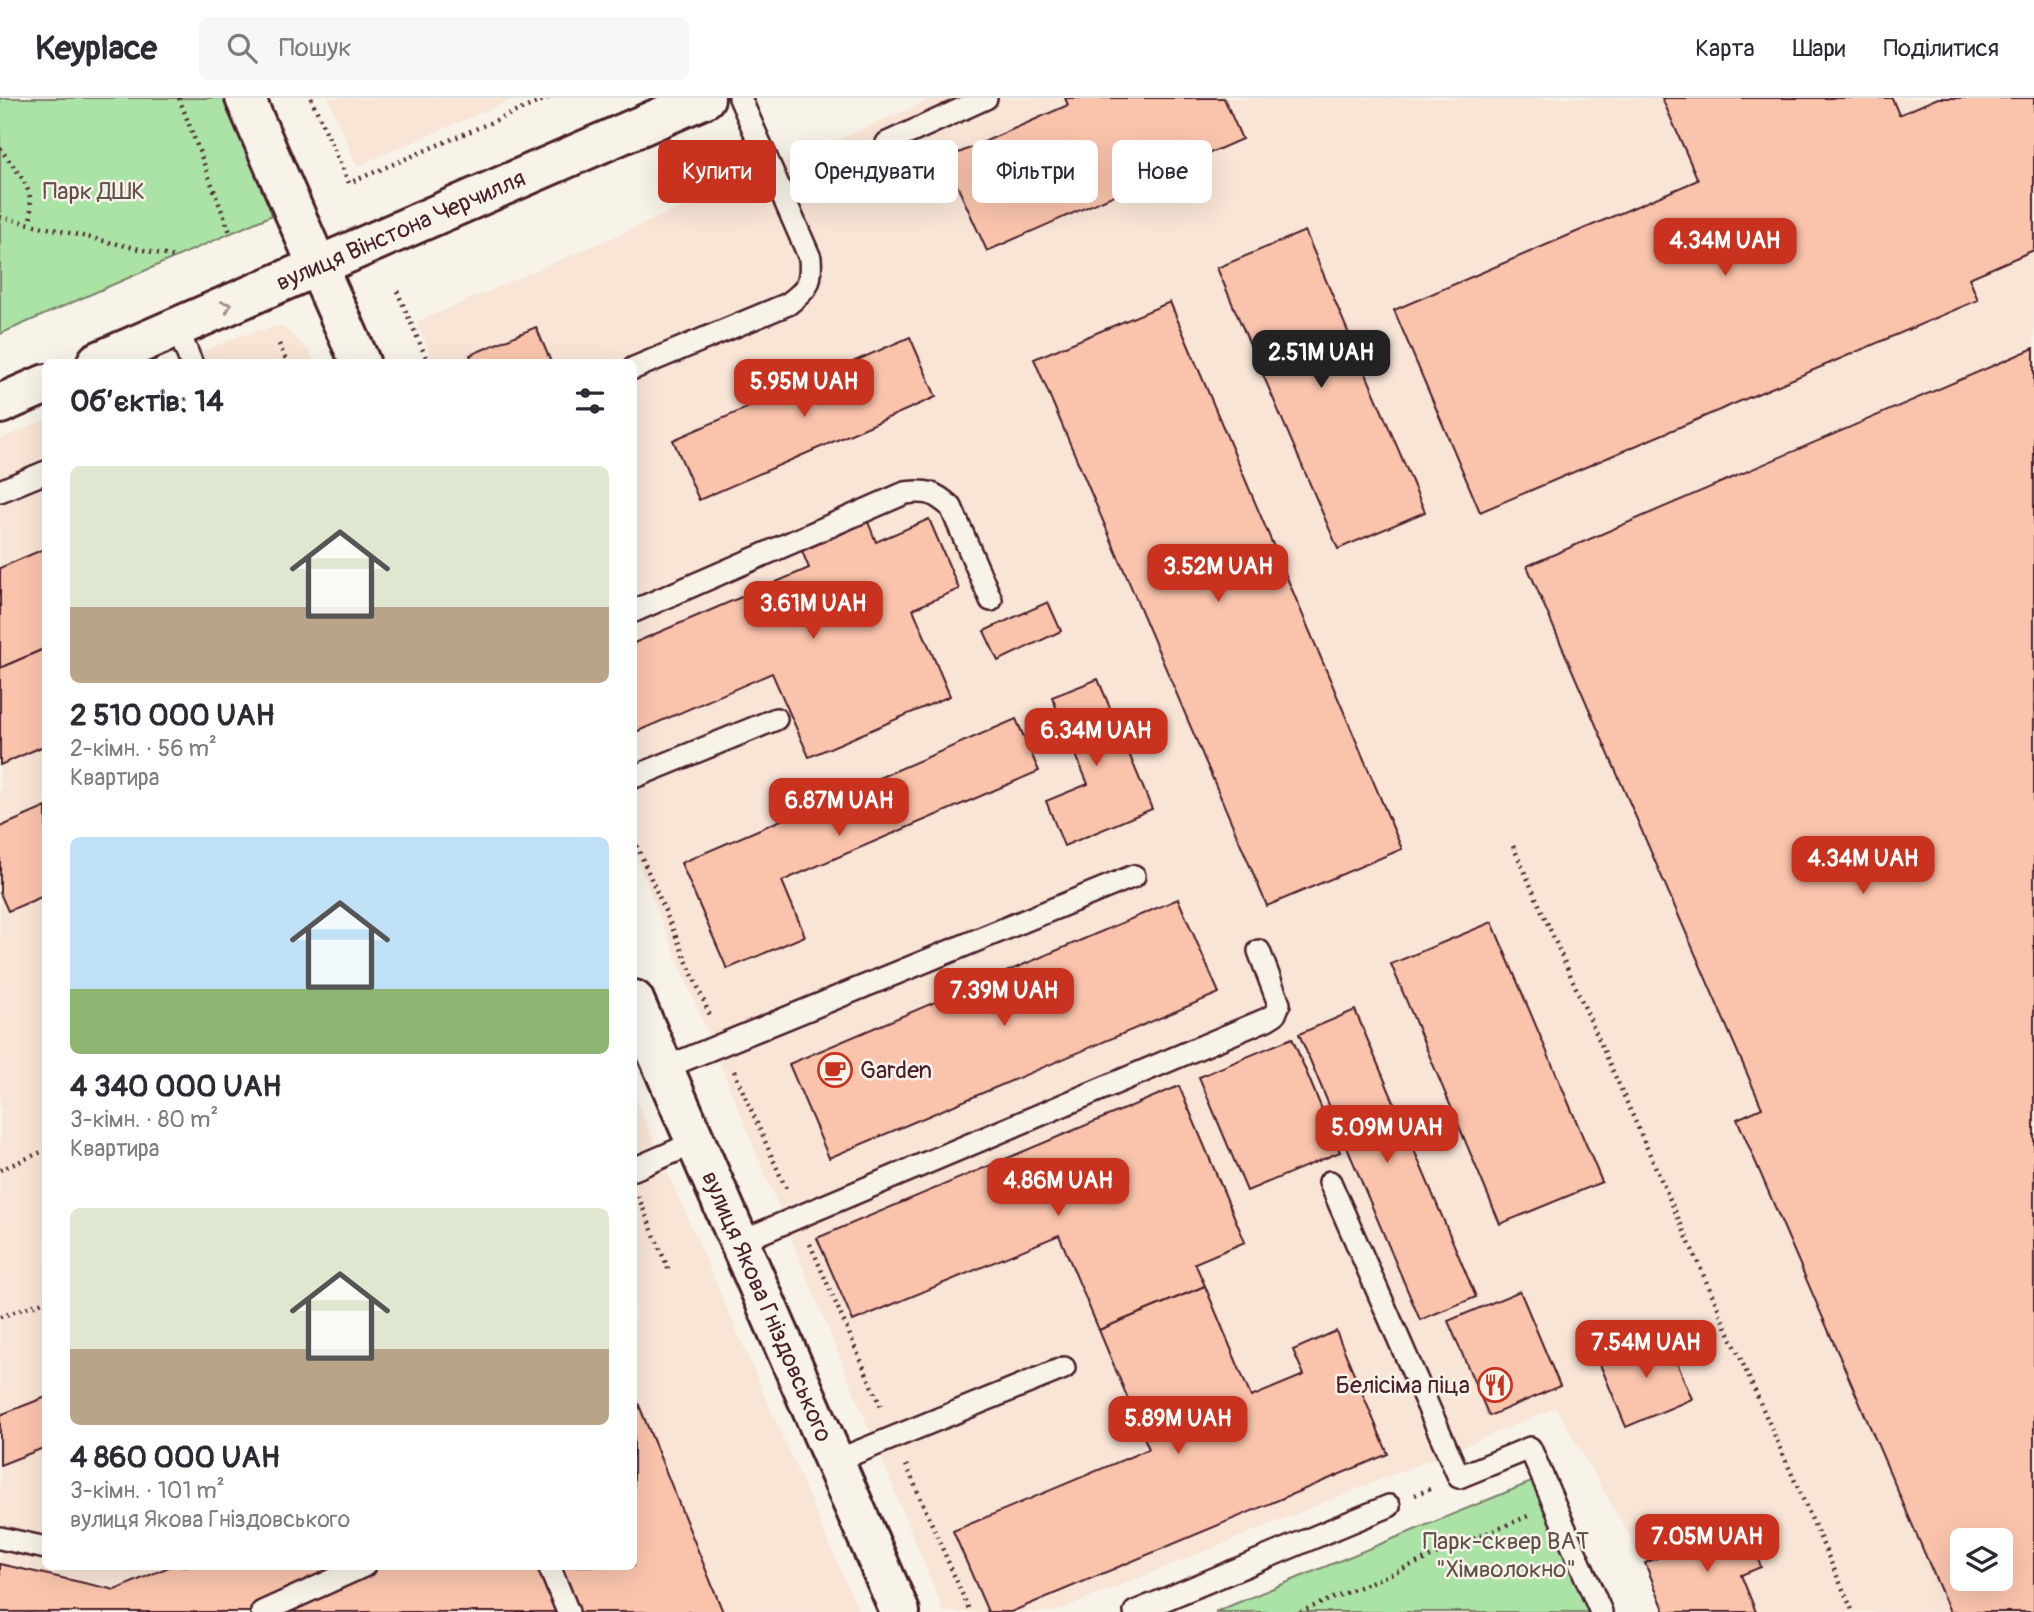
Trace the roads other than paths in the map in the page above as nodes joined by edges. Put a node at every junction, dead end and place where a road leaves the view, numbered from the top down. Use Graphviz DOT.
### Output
graph roads {
  1 [pos="245,98"];
  2 [pos="705,98"];
  3 [pos="740,98"];
  4 [pos="986,98"];
  5 [pos="894,140"];
  6 [pos="318,267"];
  7 [pos="177,328"];
  8 [pos="104,359"];
  9 [pos="190,359"];
  10 [pos="359,359"];
  11 [pos="637,367"];
  12 [pos="42,386"];
  13 [pos="0,404"];
  14 [pos="42,474"];
  15 [pos="0,491"];
  16 [pos="991,600"];
  17 [pos="637,610"];
  18 [pos="776,719"];
  19 [pos="637,776"];
  20 [pos="1134,876"];
  21 [pos="1259,951"];
  22 [pos="637,1007"];
  23 [pos="663,1069"];
  24 [pos="696,1142"];
  25 [pos="637,1168"];
  26 [pos="1330,1182"];
  27 [pos="739,1242"];
  28 [pos="1065,1368"];
  29 [pos="833,1462"];
  30 [pos="1389,1506"];
  31 [pos="0,1538"];
  32 [pos="42,1547"];
  33 [pos="355,1570"];
  34 [pos="551,1570"];
  35 [pos="262,1612"];
  36 [pos="568,1612"];
  37 [pos="900,1612"];
  38 [pos="1135,1612"];
  39 [pos="1601,1612"];
  1 -- 6 [label="street"];
  2 -- 6 [label="street, вулиця Вінстона Черчилля"];
  3 -- 11 [label="lane"];
  4 -- 5 [label="lane"];
  7 -- 6 [label="street, вулиця Вінстона Черчилля, one-way"];
  6 -- 10 [label="street"];
  7 -- 8 [label="street, вулиця Вінстона Черчилля"];
  7 -- 9 [label="lane"];
  12 -- 13 [label="street"];
  14 -- 15 [label="lane"];
  16 -- 17 [label="lane"];
  18 -- 19 [label="lane"];
  20 -- 23 [label="lane"];
  21 -- 27 [label="lane"];
  22 -- 23 [label="street, вулиця Якова Гніздовського"];
  23 -- 24 [label="street, вулиця Якова Гніздовського"];
  24 -- 25 [label="lane"];
  24 -- 27 [label="street, вулиця Якова Гніздовського"];
  26 -- 39 [label="lane"];
  27 -- 29 [label="street, вулиця Якова Гніздовського"];
  28 -- 29 [label="lane"];
  29 -- 37 [label="street, вулиця Якова Гніздовського"];
  30 -- 38 [label="lane"];
  31 -- 32 [label="lane"];
  33 -- 35 [label="lane"];
  34 -- 36 [label="lane"];
}
